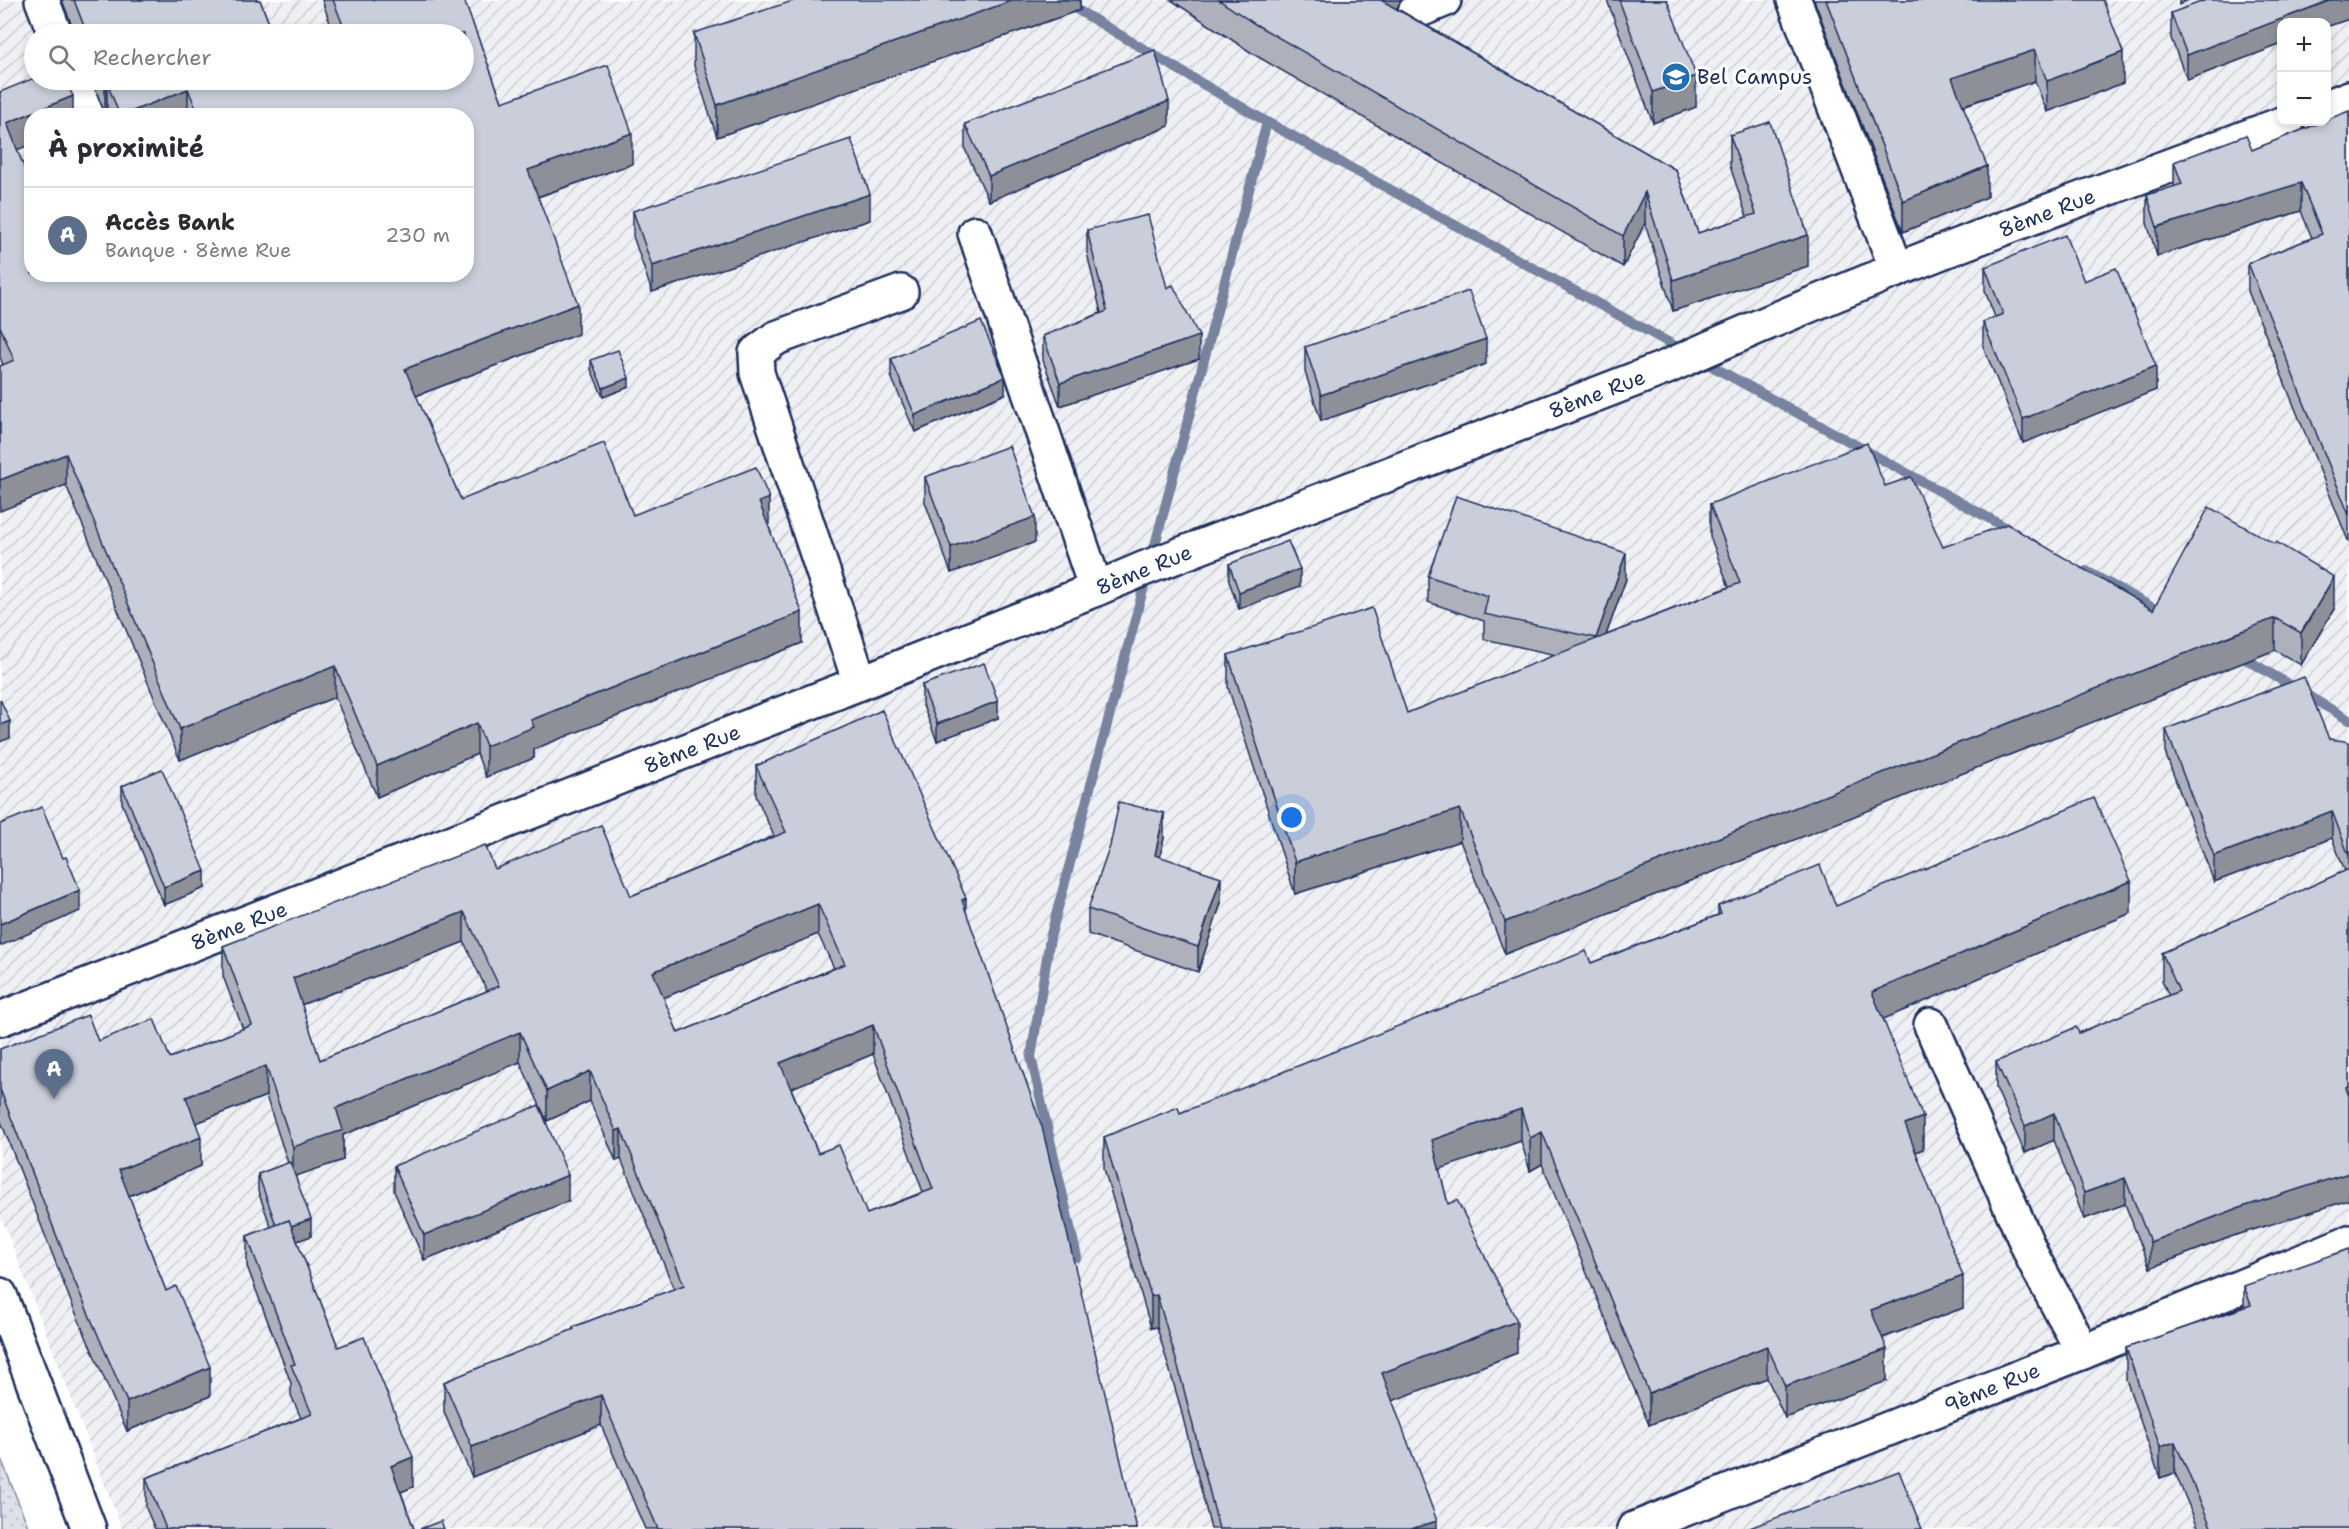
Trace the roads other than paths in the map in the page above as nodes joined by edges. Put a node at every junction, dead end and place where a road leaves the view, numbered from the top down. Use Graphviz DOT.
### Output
graph roads {
  1 [pos="42,0"];
  2 [pos="1794,0"];
  3 [pos="51,24"];
  4 [pos="77,90"];
  5 [pos="2349,98"];
  6 [pos="2331,104"];
  7 [pos="84,108"];
  8 [pos="2277,126"];
  9 [pos="975,233"];
  10 [pos="1897,270"];
  11 [pos="901,292"];
  12 [pos="1096,589"];
  13 [pos="860,683"];
  14 [pos="0,1019"];
  15 [pos="1931,1025"];
  16 [pos="2349,1242"];
  17 [pos="0,1295"];
  18 [pos="2083,1352"];
  19 [pos="89,1529"];
  20 [pos="1634,1529"];
  1 -- 3 [label="street"];
  2 -- 10 [label="street"];
  4 -- 7 [label="street"];
  5 -- 6 [label="street"];
  8 -- 10 [label="street, 8ème Rue"];
  9 -- 12 [label="street"];
  10 -- 12 [label="street, 8ème Rue"];
  11 -- 13 [label="street"];
  12 -- 13 [label="street, 8ème Rue"];
  13 -- 14 [label="street, 8ème Rue"];
  15 -- 18 [label="street"];
  16 -- 18 [label="street, 9ème Rue"];
  17 -- 19 [label="street"];
  18 -- 20 [label="street, 9ème Rue"];
}
